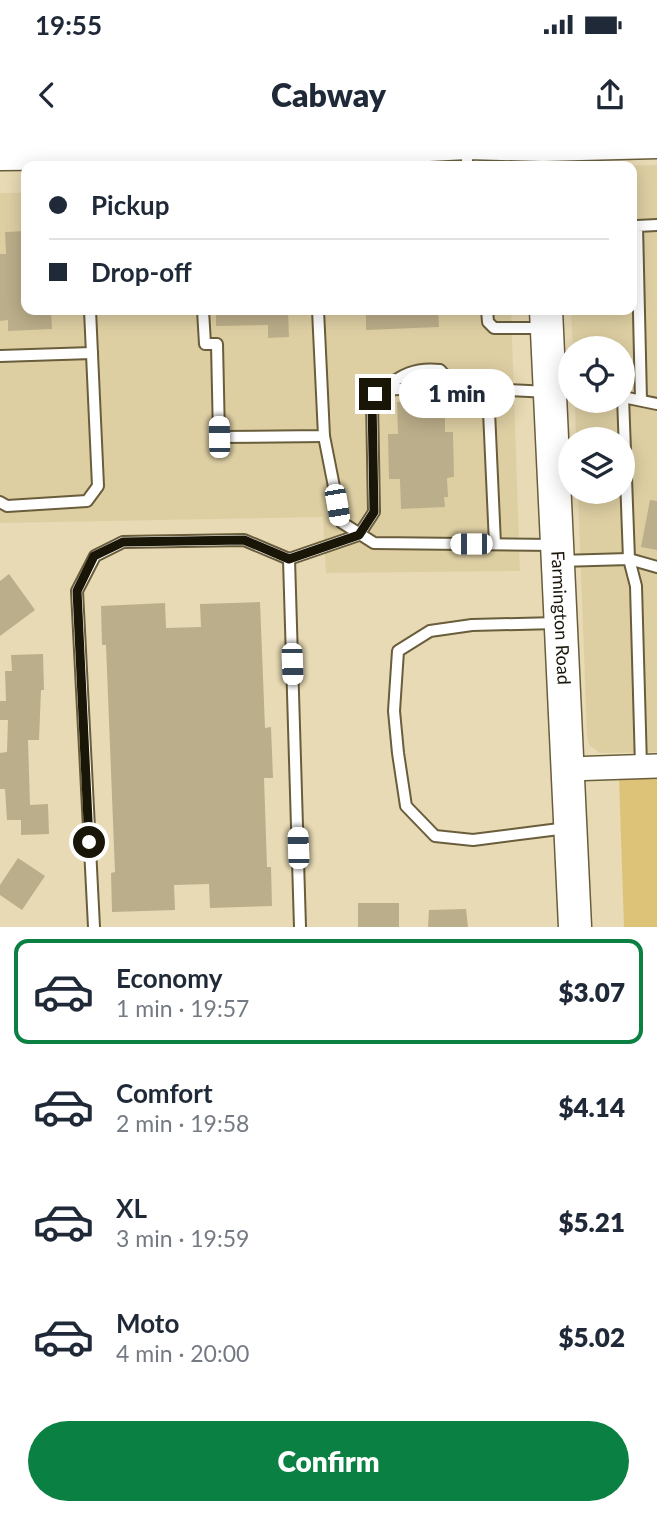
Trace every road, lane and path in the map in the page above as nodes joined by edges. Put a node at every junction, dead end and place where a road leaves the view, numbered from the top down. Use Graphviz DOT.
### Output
graph roads {
  1 [pos="657,142"];
  2 [pos="420,143"];
  3 [pos="7,149"];
  4 [pos="313,149"];
  5 [pos="543,150"];
  6 [pos="210,152"];
  7 [pos="467,154"];
  8 [pos="46,160"];
  9 [pos="657,225"];
  10 [pos="90,315"];
  11 [pos="203,315"];
  12 [pos="318,315"];
  13 [pos="487,315"];
  14 [pos="547,319"];
  15 [pos="92,353"];
  16 [pos="0,356"];
  17 [pos="558,381"];
  18 [pos="455,386"];
  19 [pos="382,390"];
  20 [pos="488,390"];
  21 [pos="558,392"];
  22 [pos="635,399"];
  23 [pos="641,400"];
  24 [pos="657,404"];
  25 [pos="559,413"];
  26 [pos="624,413"];
  27 [pos="324,436"];
  28 [pos="0,502"];
  29 [pos="359,535"];
  30 [pos="495,544"];
  31 [pos="556,553"];
  32 [pos="289,559"];
  33 [pos="629,559"];
  34 [pos="657,567"];
  35 [pos="559,623"];
  36 [pos="649,766"];
  37 [pos="569,769"];
  38 [pos="571,827"];
  39 [pos="94,927"];
  40 [pos="300,927"];
  41 [pos="575,927"];
  1 -- 5 [label="main road"];
  2 -- 4 [label="main road"];
  2 -- 7 [label="main road"];
  3 -- 8 [label="main road"];
  4 -- 6 [label="main road"];
  5 -- 7 [label="main road"];
  6 -- 8 [label="main road"];
  9 -- 23 [label="lane"];
  10 -- 15 [label="lane"];
  11 -- 27 [label="lane"];
  12 -- 27 [label="lane"];
  13 -- 14 [label="lane"];
  14 -- 17 [label="main road, Farmington Road"];
  15 -- 16 [label="lane"];
  15 -- 28 [label="lane"];
  18 -- 19 [label="lane"];
  18 -- 19 [label="lane"];
  18 -- 20 [label="lane"];
  19 -- 29 [label="lane"];
  20 -- 21 [label="lane"];
  20 -- 30 [label="lane"];
  22 -- 23 [label="lane"];
  23 -- 24 [label="lane"];
  25 -- 31 [label="main road, Farmington Road"];
  26 -- 33 [label="lane"];
  27 -- 29 [label="lane"];
  29 -- 30 [label="lane"];
  29 -- 32 [label="lane"];
  30 -- 31 [label="lane"];
  31 -- 33 [label="lane"];
  31 -- 35 [label="main road, Farmington Road"];
  32 -- 39 [label="lane"];
  32 -- 40 [label="lane"];
  33 -- 34 [label="lane"];
  33 -- 36 [label="lane"];
  35 -- 37 [label="main road, Farmington Road"];
  35 -- 38 [label="lane"];
  36 -- 37 [label="street"];
  37 -- 38 [label="main road, Farmington Road"];
  38 -- 41 [label="main road, Farmington Road"];
}
